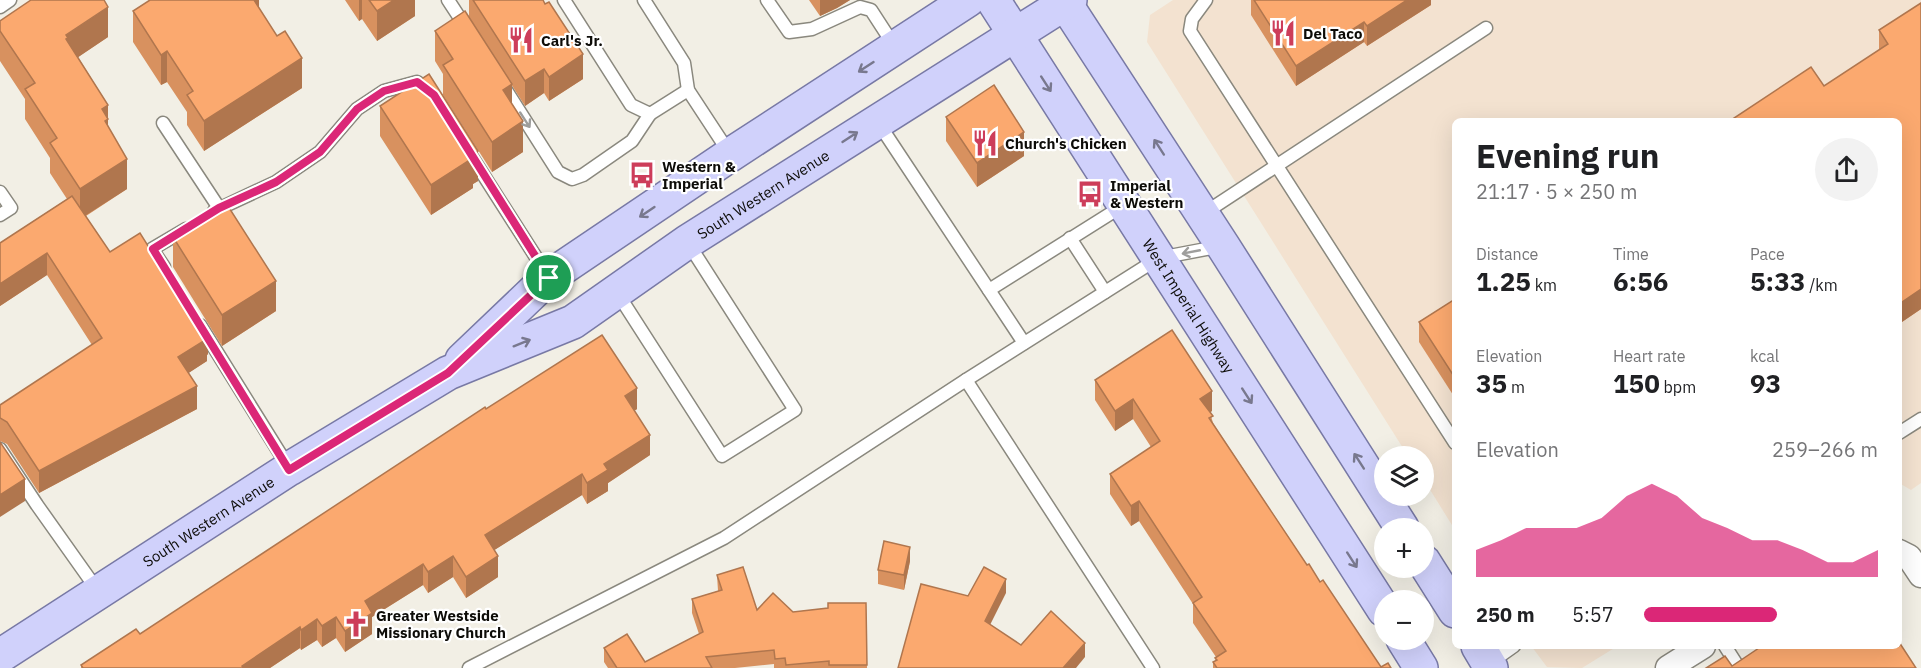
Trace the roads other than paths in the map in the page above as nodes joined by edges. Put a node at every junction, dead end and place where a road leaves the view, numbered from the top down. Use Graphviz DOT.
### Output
graph roads {
  1 [pos="10,0"];
  2 [pos="448,0"];
  3 [pos="564,0"];
  4 [pos="644,0"];
  5 [pos="767,0"];
  6 [pos="968,0"];
  7 [pos="993,0"];
  8 [pos="1206,0"];
  9 [pos="1066,1"];
  10 [pos="870,5"];
  11 [pos="0,7"];
  12 [pos="1486,28"];
  13 [pos="1014,35"];
  14 [pos="474,40"];
  15 [pos="896,48"];
  16 [pos="500,81"];
  17 [pos="688,90"];
  18 [pos="439,104"];
  19 [pos="650,114"];
  20 [pos="877,120"];
  21 [pos="163,123"];
  22 [pos="463,142"];
  23 [pos="730,155"];
  24 [pos="1277,165"];
  25 [pos="0,192"];
  26 [pos="1125,204"];
  27 [pos="219,208"];
  28 [pos="1202,214"];
  29 [pos="0,215"];
  30 [pos="1070,238"];
  31 [pos="687,242"];
  32 [pos="1223,246"];
  33 [pos="1159,258"];
  34 [pos="549,278"];
  35 [pos="171,279"];
  36 [pos="989,290"];
  37 [pos="616,291"];
  38 [pos="1105,292"];
  39 [pos="196,320"];
  40 [pos="1024,343"];
  41 [pos="448,373"];
  42 [pos="966,380"];
  43 [pos="1921,419"];
  44 [pos="1902,431"];
  45 [pos="1452,438"];
  46 [pos="0,449"];
  47 [pos="289,470"];
  48 [pos="1396,518"];
  49 [pos="1902,553"];
  50 [pos="1921,575"];
  51 [pos="1434,577"];
  52 [pos="99,592"];
  53 [pos="1374,594"];
  54 [pos="1452,606"];
  55 [pos="1697,649"];
  56 [pos="1727,649"];
  57 [pos="1410,650"];
  58 [pos="0,656"];
  59 [pos="469,668"];
  60 [pos="1153,668"];
  61 [pos="1421,668"];
  62 [pos="1668,668"];
  63 [pos="1739,668"];
  1 -- 11 [label="lane"];
  2 -- 14 [label="lane"];
  3 -- 19 [label="lane"];
  4 -- 17 [label="lane"];
  5 -- 10 [label="lane"];
  6 -- 15 [label="main road, South Western Avenue"];
  7 -- 13 [label="main road, West Imperial Highway"];
  8 -- 24 [label="lane"];
  9 -- 13 [label="main road, South Western Avenue"];
  28 -- 9 [label="main road, one-way"];
  10 -- 15 [label="lane"];
  12 -- 24 [label="lane"];
  13 -- 20 [label="main road, South Western Avenue"];
  13 -- 26 [label="main road, West Imperial Highway, one-way"];
  15 -- 23 [label="main road, South Western Avenue, one-way"];
  16 -- 19 [label="lane, one-way"];
  17 -- 19 [label="lane"];
  17 -- 23 [label="lane"];
  18 -- 27 [label="lane"];
  31 -- 20 [label="main road, South Western Avenue, one-way"];
  20 -- 36 [label="lane"];
  21 -- 27 [label="lane"];
  22 -- 34 [label="lane"];
  23 -- 34 [label="main road, South Western Avenue, one-way"];
  24 -- 28 [label="lane"];
  24 -- 45 [label="lane"];
  25 -- 29 [label="lane"];
  26 -- 30 [label="lane"];
  26 -- 33 [label="main road, West Imperial Highway"];
  27 -- 35 [label="lane"];
  28 -- 32 [label="main road"];
  30 -- 36 [label="lane"];
  30 -- 38 [label="lane"];
  31 -- 37 [label="main road, South Western Avenue"];
  31 -- 37 [label="lane"];
  32 -- 33 [label="lane, one-way"];
  48 -- 32 [label="main road, one-way"];
  33 -- 38 [label="lane"];
  33 -- 53 [label="main road, West Imperial Highway, one-way"];
  34 -- 41 [label="main road, South Western Avenue"];
  36 -- 40 [label="lane"];
  41 -- 37 [label="main road, South Western Avenue, one-way"];
  38 -- 40 [label="lane"];
  39 -- 47 [label="lane"];
  40 -- 42 [label="lane"];
  41 -- 47 [label="main road, South Western Avenue"];
  42 -- 59 [label="lane"];
  42 -- 60 [label="lane"];
  43 -- 44 [label="lane"];
  46 -- 52 [label="lane"];
  47 -- 52 [label="main road, South Western Avenue"];
  49 -- 50 [label="street"];
  51 -- 54 [label="main road"];
  52 -- 58 [label="main road, South Western Avenue"];
  55 -- 62 [label="street"];
  56 -- 63 [label="lane"];
  57 -- 61 [label="main road"];
}
